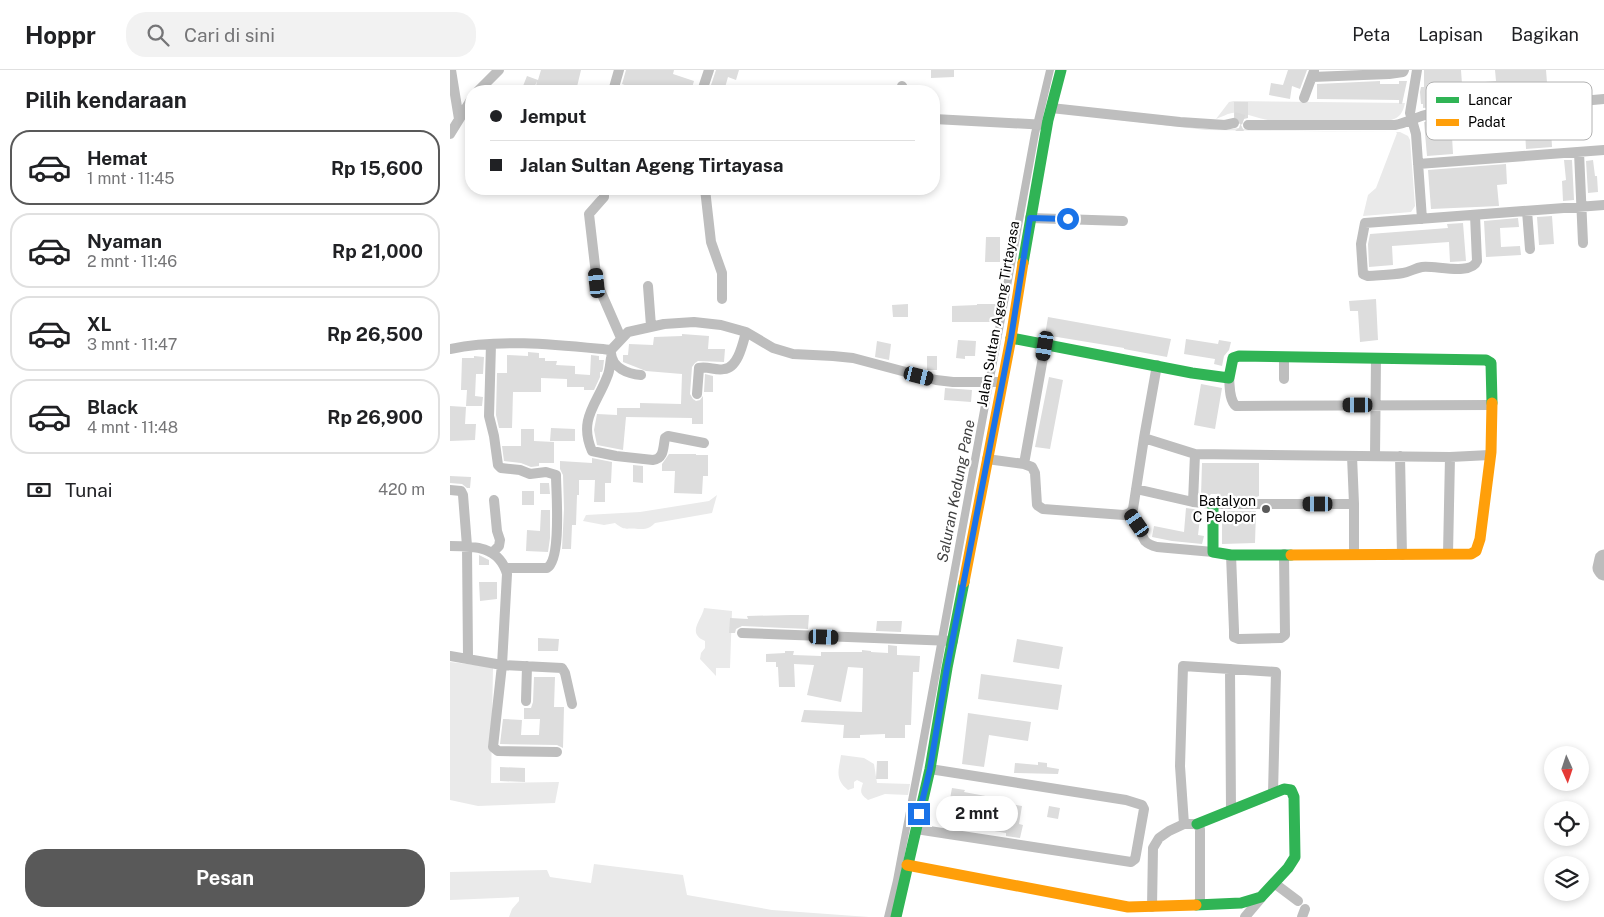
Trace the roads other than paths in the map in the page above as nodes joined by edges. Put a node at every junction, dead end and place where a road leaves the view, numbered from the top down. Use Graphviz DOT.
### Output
graph roads {
  1 [pos="450,70"];
  2 [pos="499,70"];
  3 [pos="618,70"];
  4 [pos="709,70"];
  5 [pos="1061,70"];
  6 [pos="1404,70"];
  7 [pos="1418,70"];
  8 [pos="1386,72"];
  9 [pos="1313,74"];
  10 [pos="484,85"];
  11 [pos="614,85"];
  12 [pos="704,85"];
  13 [pos="1304,98"];
  14 [pos="1051,108"];
  15 [pos="465,109"];
  16 [pos="1426,115"];
  17 [pos="940,118"];
  18 [pos="458,119"];
  19 [pos="1234,120"];
  20 [pos="1412,121"];
  21 [pos="1248,123"];
  22 [pos="1045,125"];
  23 [pos="450,134"];
  24 [pos="1604,150"];
  25 [pos="1579,152"];
  26 [pos="1418,164"];
  27 [pos="604,195"];
  28 [pos="706,195"];
  29 [pos="1604,204"];
  30 [pos="1580,206"];
  31 [pos="1527,211"];
  32 [pos="1474,215"];
  33 [pos="1030,218"];
  34 [pos="1422,219"];
  35 [pos="1124,220"];
  36 [pos="1583,243"];
  37 [pos="1530,249"];
  38 [pos="648,286"];
  39 [pos="722,299"];
  40 [pos="651,326"];
  41 [pos="746,332"];
  42 [pos="621,338"];
  43 [pos="1011,338"];
  44 [pos="492,344"];
  45 [pos="1045,346"];
  46 [pos="450,349"];
  47 [pos="611,354"];
  48 [pos="1284,357"];
  49 [pos="1376,358"];
  50 [pos="1157,366"];
  51 [pos="641,375"];
  52 [pos="1229,378"];
  53 [pos="1284,380"];
  54 [pos="999,382"];
  55 [pos="697,394"];
  56 [pos="1375,404"];
  57 [pos="1492,405"];
  58 [pos="1144,438"];
  59 [pos="704,443"];
  60 [pos="1195,454"];
  61 [pos="1490,455"];
  62 [pos="1352,456"];
  63 [pos="1375,456"];
  64 [pos="1400,456"];
  65 [pos="1450,457"];
  66 [pos="987,459"];
  67 [pos="1024,464"];
  68 [pos="1136,489"];
  69 [pos="450,490"];
  70 [pos="494,500"];
  71 [pos="1193,502"];
  72 [pos="1213,504"];
  73 [pos="1354,504"];
  74 [pos="1130,514"];
  75 [pos="450,546"];
  76 [pos="467,546"];
  77 [pos="493,552"];
  78 [pos="1212,552"];
  79 [pos="1284,554"];
  80 [pos="1448,554"];
  81 [pos="1231,555"];
  82 [pos="1354,555"];
  83 [pos="1402,555"];
  84 [pos="505,568"];
  85 [pos="742,633"];
  86 [pos="951,641"];
  87 [pos="450,656"];
  88 [pos="468,658"];
  89 [pos="502,665"];
  90 [pos="527,666"];
  91 [pos="1230,669"];
  92 [pos="526,701"];
  93 [pos="572,704"];
  94 [pos="557,752"];
  95 [pos="930,769"];
  96 [pos="1273,793"];
  97 [pos="1231,810"];
  98 [pos="1184,824"];
  99 [pos="1198,824"];
  100 [pos="916,829"];
  101 [pos="907,865"];
  102 [pos="1274,883"];
  103 [pos="1261,897"];
  104 [pos="1298,901"];
  105 [pos="1200,904"];
  106 [pos="1152,907"];
  107 [pos="1247,916"];
  108 [pos="896,917"];
  1 -- 18 [label="street"];
  2 -- 10 [label="street"];
  3 -- 11 [label="street"];
  4 -- 12 [label="street"];
  5 -- 14 [label="street, Jalan Sultan Ageng Tirtayasa"];
  6 -- 8 [label="street"];
  7 -- 20 [label="street"];
  8 -- 9 [label="street"];
  9 -- 13 [label="street"];
  14 -- 19 [label="street"];
  14 -- 22 [label="street, Jalan Sultan Ageng Tirtayasa"];
  15 -- 18 [label="street"];
  16 -- 20 [label="street"];
  17 -- 22 [label="street"];
  18 -- 23 [label="street"];
  20 -- 21 [label="street"];
  20 -- 26 [label="street"];
  22 -- 33 [label="street, Jalan Sultan Ageng Tirtayasa"];
  24 -- 25 [label="street"];
  25 -- 26 [label="street"];
  25 -- 30 [label="street"];
  26 -- 34 [label="street"];
  27 -- 42 [label="street"];
  28 -- 39 [label="street"];
  29 -- 30 [label="street"];
  30 -- 31 [label="street"];
  30 -- 36 [label="street"];
  31 -- 32 [label="street"];
  31 -- 37 [label="street"];
  32 -- 34 [label="street"];
  32 -- 34 [label="street"];
  33 -- 35 [label="street"];
  33 -- 43 [label="street, Jalan Sultan Ageng Tirtayasa"];
  38 -- 40 [label="street"];
  40 -- 41 [label="street"];
  40 -- 42 [label="street"];
  41 -- 54 [label="street"];
  41 -- 55 [label="street"];
  42 -- 47 [label="street"];
  43 -- 45 [label="street"];
  43 -- 54 [label="street, Jalan Sultan Ageng Tirtayasa"];
  44 -- 46 [label="street"];
  44 -- 47 [label="street"];
  44 -- 84 [label="street"];
  45 -- 50 [label="street"];
  45 -- 67 [label="street"];
  47 -- 51 [label="street"];
  47 -- 59 [label="street"];
  48 -- 49 [label="street"];
  48 -- 52 [label="street"];
  48 -- 53 [label="street"];
  49 -- 56 [label="street"];
  49 -- 57 [label="street"];
  50 -- 52 [label="street"];
  50 -- 58 [label="street"];
  52 -- 56 [label="street"];
  54 -- 66 [label="street, Jalan Sultan Ageng Tirtayasa"];
  56 -- 57 [label="street"];
  56 -- 63 [label="street"];
  57 -- 61 [label="street"];
  58 -- 60 [label="street"];
  58 -- 68 [label="street"];
  60 -- 62 [label="street"];
  60 -- 71 [label="street"];
  61 -- 65 [label="street"];
  61 -- 80 [label="street"];
  62 -- 63 [label="street"];
  62 -- 73 [label="street"];
  63 -- 64 [label="street"];
  64 -- 65 [label="street"];
  64 -- 83 [label="street"];
  65 -- 80 [label="street"];
  66 -- 67 [label="street"];
  66 -- 86 [label="street, Jalan Sultan Ageng Tirtayasa"];
  67 -- 74 [label="street"];
  68 -- 71 [label="street"];
  68 -- 74 [label="street"];
  69 -- 76 [label="street"];
  70 -- 77 [label="street"];
  71 -- 72 [label="street"];
  72 -- 73 [label="street"];
  72 -- 78 [label="street"];
  73 -- 82 [label="street"];
  74 -- 78 [label="street"];
  75 -- 76 [label="street"];
  76 -- 77 [label="street"];
  76 -- 88 [label="street"];
  77 -- 84 [label="street"];
  78 -- 81 [label="street"];
  79 -- 81 [label="street"];
  79 -- 81 [label="street"];
  79 -- 82 [label="street"];
  80 -- 83 [label="street"];
  82 -- 83 [label="street"];
  84 -- 89 [label="street"];
  85 -- 86 [label="street"];
  86 -- 95 [label="street, Jalan Sultan Ageng Tirtayasa"];
  87 -- 88 [label="street"];
  88 -- 89 [label="street"];
  89 -- 90 [label="street"];
  89 -- 94 [label="street"];
  90 -- 92 [label="street"];
  90 -- 93 [label="street"];
  91 -- 96 [label="street"];
  91 -- 97 [label="street"];
  91 -- 98 [label="street"];
  95 -- 100 [label="street, Jalan Sultan Ageng Tirtayasa"];
  95 -- 100 [label="street"];
  96 -- 97 [label="street"];
  96 -- 102 [label="street"];
  97 -- 99 [label="street"];
  98 -- 99 [label="street"];
  98 -- 106 [label="street"];
  99 -- 105 [label="street"];
  100 -- 101 [label="street, Jalan Sultan Ageng Tirtayasa"];
  101 -- 106 [label="street"];
  101 -- 108 [label="street, Jalan Sultan Ageng Tirtayasa"];
  102 -- 103 [label="street"];
  102 -- 104 [label="street"];
  103 -- 105 [label="street"];
  103 -- 107 [label="street"];
  105 -- 106 [label="street"];
}
